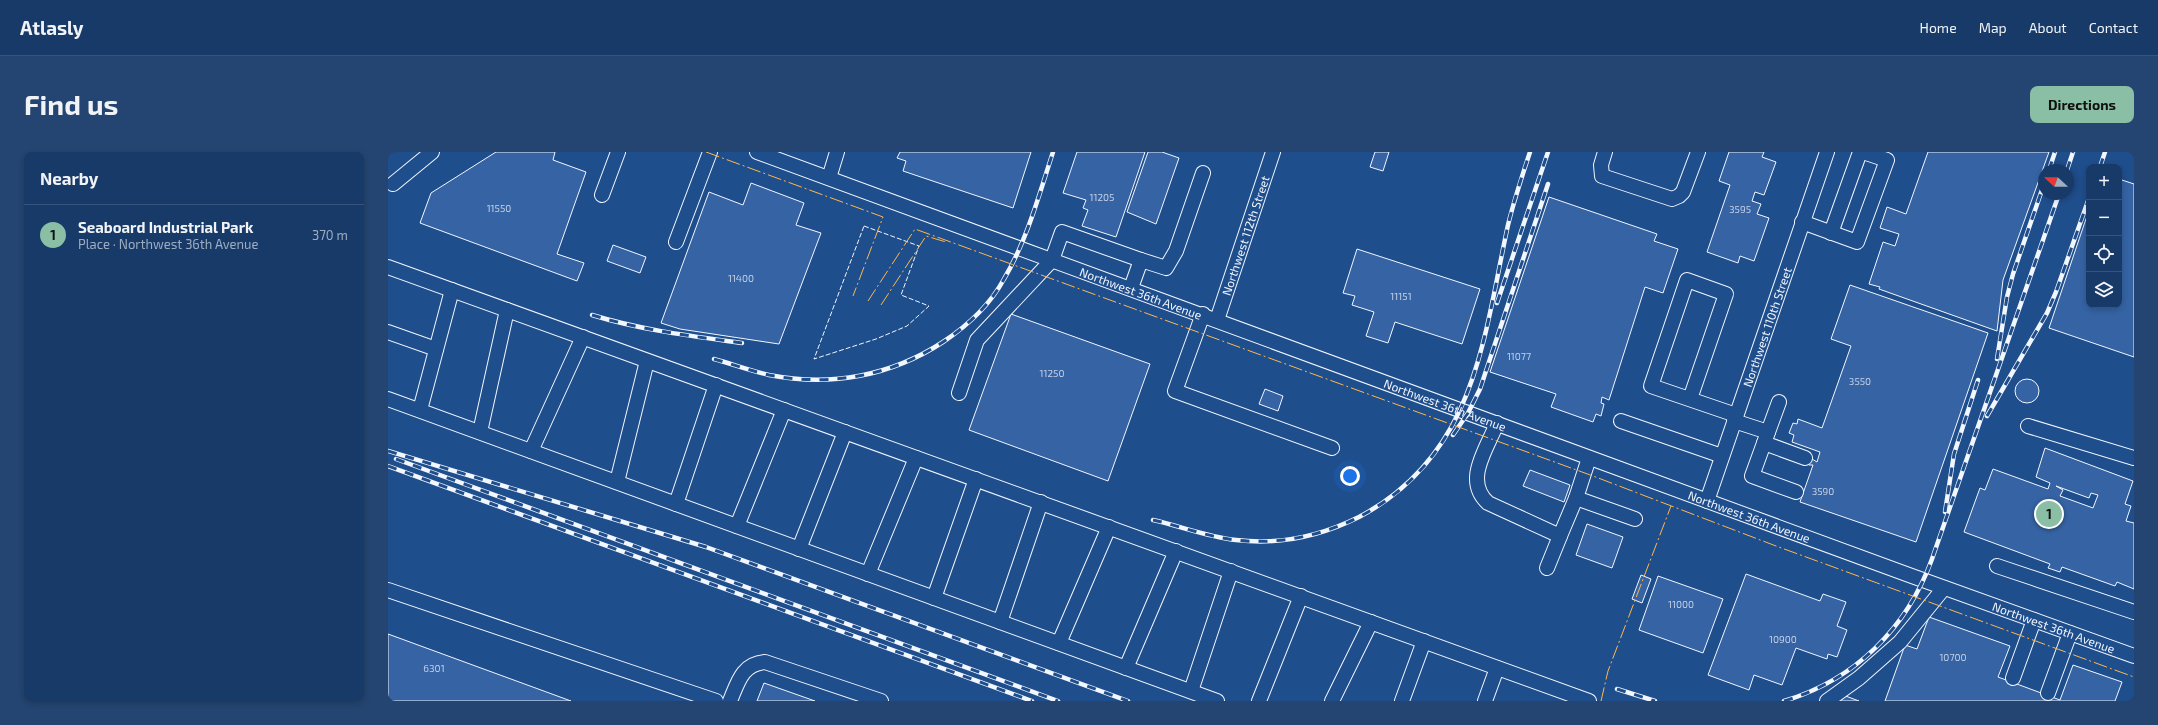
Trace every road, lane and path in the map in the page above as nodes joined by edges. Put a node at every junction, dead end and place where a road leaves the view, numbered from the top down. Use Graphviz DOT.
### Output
graph roads {
  1 [pos="432,152"];
  2 [pos="618,152"];
  3 [pos="710,152"];
  4 [pos="757,152"];
  5 [pos="837,152"];
  6 [pos="1273,152"];
  7 [pos="1605,152"];
  8 [pos="1698,152"];
  9 [pos="1827,152"];
  10 [pos="1861,152"];
  11 [pos="1204,172"];
  12 [pos="828,178"];
  13 [pos="393,184"];
  14 [pos="602,195"];
  15 [pos="1802,222"];
  16 [pos="1832,233"];
  17 [pos="676,242"];
  18 [pos="1052,260"];
  19 [pos="1141,260"];
  20 [pos="388,267"];
  21 [pos="1131,288"];
  22 [pos="452,290"];
  23 [pos="507,310"];
  24 [pos="1203,314"];
  25 [pos="1217,320"];
  26 [pos="388,332"];
  27 [pos="583,337"];
  28 [pos="436,349"];
  29 [pos="647,361"];
  30 [pos="716,385"];
  31 [pos="959,392"];
  32 [pos="388,398"];
  33 [pos="1690,399"];
  34 [pos="1779,402"];
  35 [pos="420,410"];
  36 [pos="784,410"];
  37 [pos="1735,418"];
  38 [pos="1621,421"];
  39 [pos="1497,423"];
  40 [pos="2028,426"];
  41 [pos="480,432"];
  42 [pos="845,432"];
  43 [pos="1766,438"];
  44 [pos="1332,448"];
  45 [pos="531,450"];
  46 [pos="1722,456"];
  47 [pos="916,458"];
  48 [pos="1589,458"];
  49 [pos="1805,458"];
  50 [pos="2134,458"];
  51 [pos="976,479"];
  52 [pos="617,482"];
  53 [pos="1796,492"];
  54 [pos="1576,498"];
  55 [pos="1707,501"];
  56 [pos="1041,502"];
  57 [pos="676,504"];
  58 [pos="1635,519"];
  59 [pos="737,526"];
  60 [pos="1109,527"];
  61 [pos="1560,536"];
  62 [pos="799,549"];
  63 [pos="1176,551"];
  64 [pos="1997,566"];
  65 [pos="1547,568"];
  66 [pos="1231,571"];
  67 [pos="868,574"];
  68 [pos="1944,588"];
  69 [pos="388,590"];
  70 [pos="1301,596"];
  71 [pos="934,598"];
  72 [pos="2134,612"];
  73 [pos="2034,620"];
  74 [pos="1000,622"];
  75 [pos="1371,622"];
  76 [pos="2070,633"];
  77 [pos="1424,641"];
  78 [pos="1059,643"];
  79 [pos="2134,656"];
  80 [pos="1126,668"];
  81 [pos="1497,668"];
  82 [pos="2013,678"];
  83 [pos="1191,691"];
  84 [pos="2048,693"];
  85 [pos="1573,698"];
  86 [pos="716,701"];
  87 [pos="730,701"];
  88 [pos="881,701"];
  89 [pos="1217,701"];
  90 [pos="1259,701"];
  91 [pos="1332,701"];
  92 [pos="1402,701"];
  93 [pos="1485,701"];
  94 [pos="1589,701"];
  95 [pos="1827,701"];
  1 -- 13 [label="street"];
  2 -- 14 [label="street"];
  3 -- 17 [label="street"];
  4 -- 12 [label="street, Northwest 36th Avenue"];
  5 -- 12 [label="street"];
  6 -- 25 [label="street, Northwest 112th Street"];
  7 -- 8 [label="street"];
  9 -- 15 [label="street, Northwest 110th Street"];
  10 -- 16 [label="street"];
  10 -- 16 [label="street"];
  11 -- 19 [label="street"];
  12 -- 18 [label="street, Northwest 36th Avenue"];
  15 -- 16 [label="street"];
  15 -- 37 [label="street, Northwest 110th Street"];
  18 -- 19 [label="street"];
  18 -- 21 [label="street, Northwest 36th Avenue"];
  18 -- 31 [label="street"];
  19 -- 21 [label="street"];
  20 -- 22 [label="street"];
  21 -- 24 [label="street, Northwest 36th Avenue"];
  22 -- 23 [label="street"];
  22 -- 28 [label="street"];
  23 -- 27 [label="street"];
  23 -- 41 [label="street"];
  24 -- 25 [label="street, Northwest 36th Avenue"];
  24 -- 44 [label="street"];
  25 -- 39 [label="street, Northwest 36th Avenue"];
  26 -- 28 [label="street"];
  27 -- 29 [label="street"];
  27 -- 45 [label="street"];
  28 -- 35 [label="street"];
  29 -- 30 [label="street"];
  29 -- 52 [label="street"];
  30 -- 36 [label="street"];
  30 -- 57 [label="street"];
  32 -- 35 [label="street"];
  33 -- 33 [label="street"];
  33 -- 37 [label="street"];
  34 -- 43 [label="street"];
  35 -- 41 [label="street"];
  36 -- 42 [label="street"];
  36 -- 59 [label="street"];
  37 -- 43 [label="street"];
  37 -- 46 [label="street, Northwest 110th Street"];
  38 -- 46 [label="street"];
  39 -- 48 [label="street, Northwest 36th Avenue"];
  39 -- 61 [label="street"];
  40 -- 50 [label="street"];
  41 -- 45 [label="street"];
  42 -- 47 [label="street"];
  42 -- 62 [label="street"];
  43 -- 49 [label="street"];
  43 -- 53 [label="street"];
  45 -- 52 [label="street"];
  46 -- 55 [label="street, Northwest 110th Street"];
  47 -- 51 [label="street"];
  47 -- 67 [label="street"];
  48 -- 54 [label="street"];
  48 -- 55 [label="street, Northwest 36th Avenue"];
  51 -- 56 [label="street"];
  51 -- 71 [label="street"];
  52 -- 57 [label="street"];
  54 -- 58 [label="street"];
  54 -- 61 [label="street"];
  55 -- 68 [label="street, Northwest 36th Avenue"];
  56 -- 60 [label="street"];
  56 -- 74 [label="street"];
  57 -- 59 [label="street"];
  59 -- 62 [label="street"];
  60 -- 63 [label="street"];
  60 -- 78 [label="street"];
  61 -- 65 [label="street"];
  62 -- 67 [label="street"];
  63 -- 66 [label="street"];
  63 -- 80 [label="street"];
  64 -- 72 [label="street"];
  66 -- 70 [label="street"];
  66 -- 83 [label="street"];
  67 -- 71 [label="street"];
  68 -- 73 [label="street, Northwest 36th Avenue"];
  68 -- 95 [label="street"];
  69 -- 86 [label="street"];
  70 -- 75 [label="street"];
  70 -- 90 [label="street"];
  71 -- 74 [label="street"];
  73 -- 76 [label="street, Northwest 36th Avenue"];
  73 -- 82 [label="street"];
  74 -- 78 [label="street"];
  75 -- 77 [label="street"];
  75 -- 91 [label="street"];
  76 -- 79 [label="street, Northwest 36th Avenue"];
  76 -- 84 [label="street"];
  77 -- 81 [label="street"];
  77 -- 92 [label="street"];
  78 -- 80 [label="street"];
  80 -- 83 [label="street"];
  81 -- 85 [label="street"];
  81 -- 93 [label="street"];
  83 -- 89 [label="street"];
  85 -- 94 [label="street"];
  87 -- 88 [label="street"];
}
